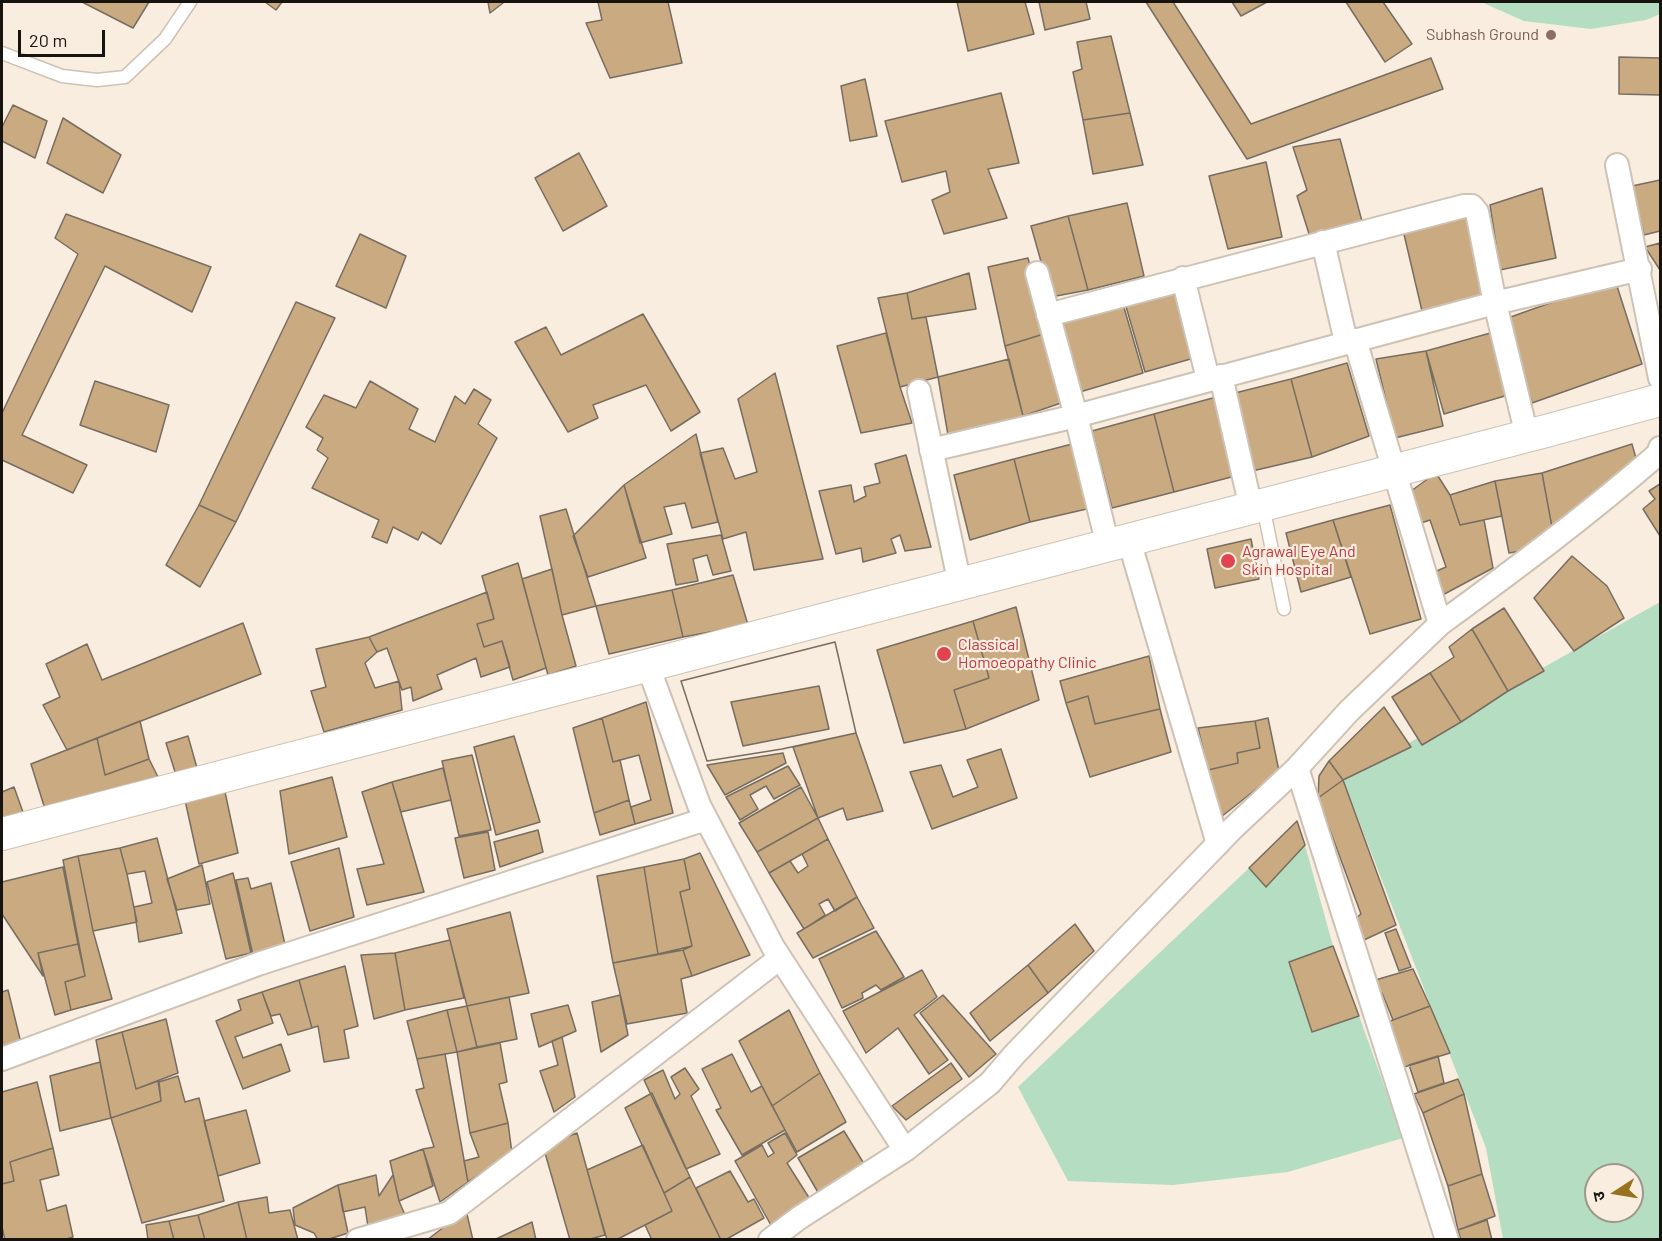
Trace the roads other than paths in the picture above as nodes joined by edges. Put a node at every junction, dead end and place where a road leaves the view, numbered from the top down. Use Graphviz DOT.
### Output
graph roads {
  1 [pos="190,2"];
  2 [pos="2,53"];
  3 [pos="1617,165"];
  4 [pos="1323,242"];
  5 [pos="1640,269"];
  6 [pos="1037,273"];
  7 [pos="1184,278"];
  8 [pos="1495,303"];
  9 [pos="1048,315"];
  10 [pos="1351,341"];
  11 [pos="1215,378"];
  12 [pos="1660,378"];
  13 [pos="919,392"];
  14 [pos="1660,400"];
  15 [pos="1076,416"];
  16 [pos="1527,436"];
  17 [pos="1660,448"];
  18 [pos="931,450"];
  19 [pos="1395,471"];
  20 [pos="1256,507"];
  21 [pos="1118,543"];
  22 [pos="960,585"];
  23 [pos="1284,609"];
  24 [pos="1440,624"];
  25 [pos="648,666"];
  26 [pos="1297,768"];
  27 [pos="706,819"];
  28 [pos="2,834"];
  29 [pos="1218,844"];
  30 [pos="780,958"];
  31 [pos="2,1059"];
  32 [pos="905,1150"];
  33 [pos="358,1239"];
  34 [pos="770,1239"];
  35 [pos="1447,1239"];
  1 -- 2 [label="lane"];
  3 -- 5 [label="street"];
  4 -- 7 [label="street"];
  4 -- 8 [label="street"];
  4 -- 10 [label="street"];
  5 -- 8 [label="street"];
  5 -- 12 [label="street"];
  6 -- 9 [label="street"];
  7 -- 9 [label="street"];
  7 -- 11 [label="street"];
  8 -- 10 [label="street"];
  8 -- 16 [label="street"];
  9 -- 15 [label="street"];
  10 -- 11 [label="street"];
  10 -- 19 [label="street"];
  11 -- 15 [label="street"];
  11 -- 20 [label="street"];
  13 -- 18 [label="street"];
  14 -- 16 [label="street"];
  15 -- 18 [label="street"];
  15 -- 21 [label="street"];
  16 -- 19 [label="street"];
  17 -- 24 [label="street"];
  18 -- 22 [label="street"];
  19 -- 20 [label="street"];
  19 -- 24 [label="street"];
  20 -- 21 [label="street"];
  20 -- 23 [label="lane"];
  21 -- 22 [label="street"];
  21 -- 29 [label="street"];
  22 -- 25 [label="street"];
  24 -- 26 [label="street"];
  25 -- 27 [label="street"];
  25 -- 28 [label="street"];
  26 -- 29 [label="street"];
  26 -- 35 [label="street"];
  27 -- 30 [label="street"];
  27 -- 31 [label="street"];
  29 -- 32 [label="street"];
  30 -- 32 [label="street"];
  30 -- 33 [label="street"];
  32 -- 34 [label="street"];
}
